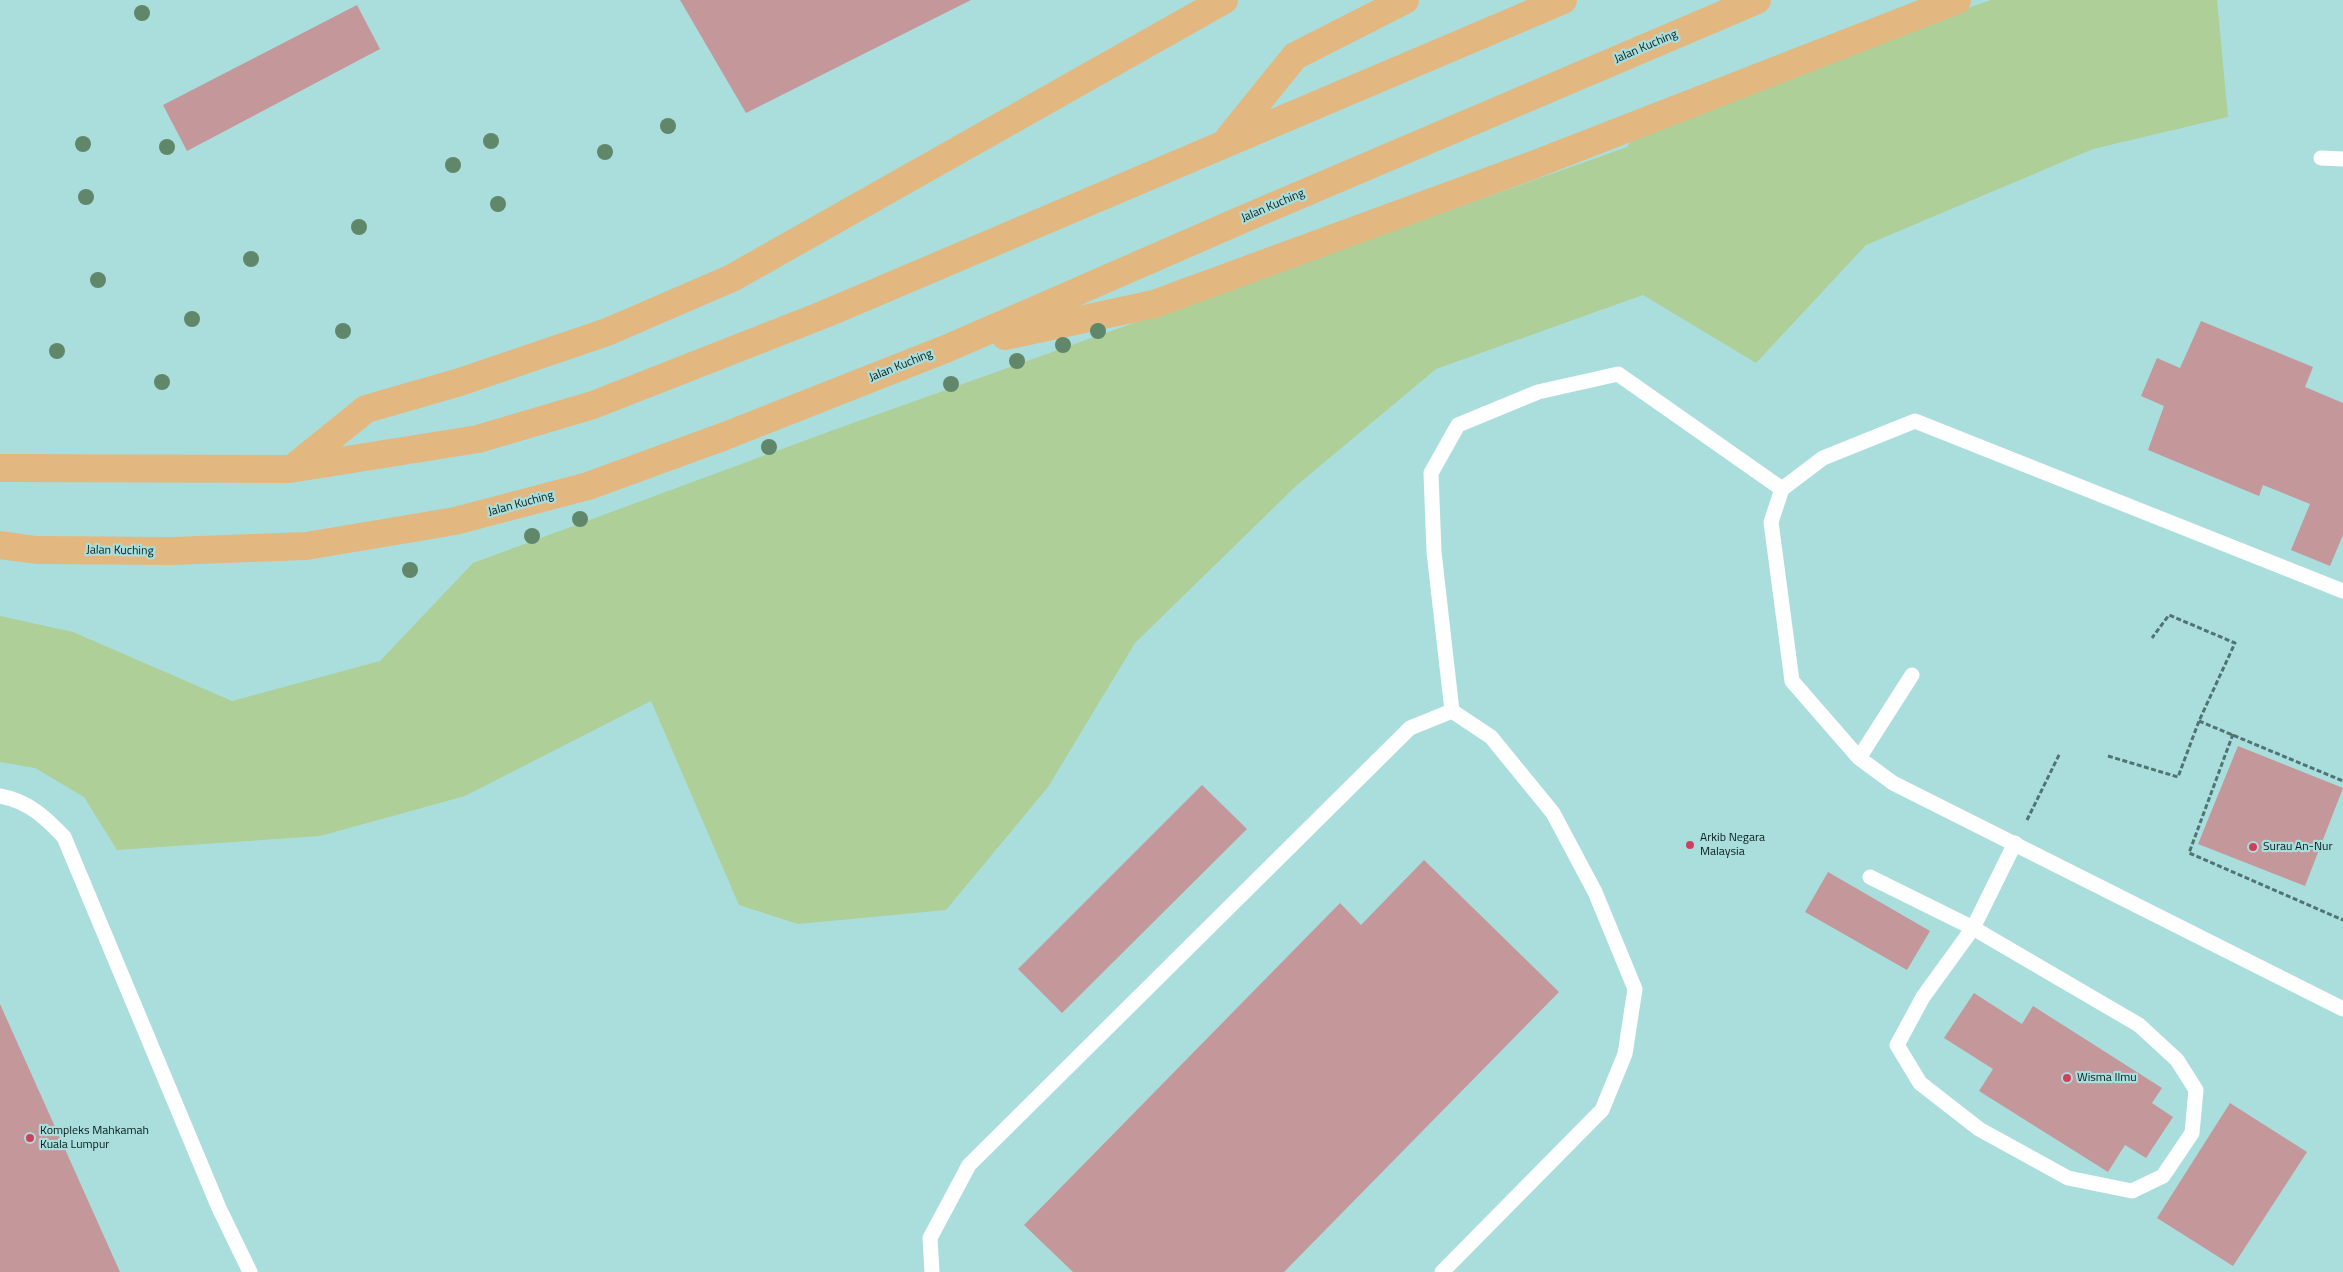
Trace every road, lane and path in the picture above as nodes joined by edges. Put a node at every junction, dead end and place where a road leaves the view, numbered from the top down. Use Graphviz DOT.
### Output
graph roads {
  1 [pos="1224,0"];
  2 [pos="1405,0"];
  3 [pos="1563,0"];
  4 [pos="1757,0"];
  5 [pos="1957,0"];
  6 [pos="1225,142"];
  7 [pos="2322,158"];
  8 [pos="2343,159"];
  9 [pos="948,348"];
  10 [pos="0,468"];
  11 [pos="290,469"];
  12 [pos="1782,489"];
  13 [pos="0,545"];
  14 [pos="2343,592"];
  15 [pos="2152,638"];
  16 [pos="1912,675"];
  17 [pos="1452,711"];
  18 [pos="2199,721"];
  19 [pos="2233,734"];
  20 [pos="2060,753"];
  21 [pos="2108,756"];
  22 [pos="1859,758"];
  23 [pos="2343,781"];
  24 [pos="0,796"];
  25 [pos="2028,818"];
  26 [pos="2015,843"];
  27 [pos="1870,877"];
  28 [pos="2343,920"];
  29 [pos="1973,928"];
  30 [pos="2343,1009"];
  31 [pos="250,1272"];
  32 [pos="932,1272"];
  33 [pos="1442,1272"];
  1 -- 11 [label="highway"];
  2 -- 6 [label="highway"];
  3 -- 6 [label="highway"];
  4 -- 9 [label="highway, Jalan Kuching"];
  5 -- 9 [label="highway"];
  6 -- 11 [label="highway"];
  7 -- 8 [label="lane"];
  9 -- 13 [label="highway, Jalan Kuching"];
  10 -- 11 [label="highway"];
  12 -- 14 [label="lane"];
  12 -- 17 [label="lane"];
  12 -- 22 [label="lane"];
  15 -- 18 [label="path"];
  16 -- 22 [label="lane"];
  17 -- 32 [label="lane"];
  17 -- 33 [label="lane"];
  18 -- 19 [label="path"];
  18 -- 21 [label="path"];
  19 -- 23 [label="path"];
  19 -- 28 [label="path"];
  20 -- 25 [label="path"];
  22 -- 26 [label="lane"];
  24 -- 31 [label="lane"];
  26 -- 29 [label="lane"];
  26 -- 30 [label="lane"];
  27 -- 29 [label="lane"];
  29 -- 29 [label="lane"];
}
